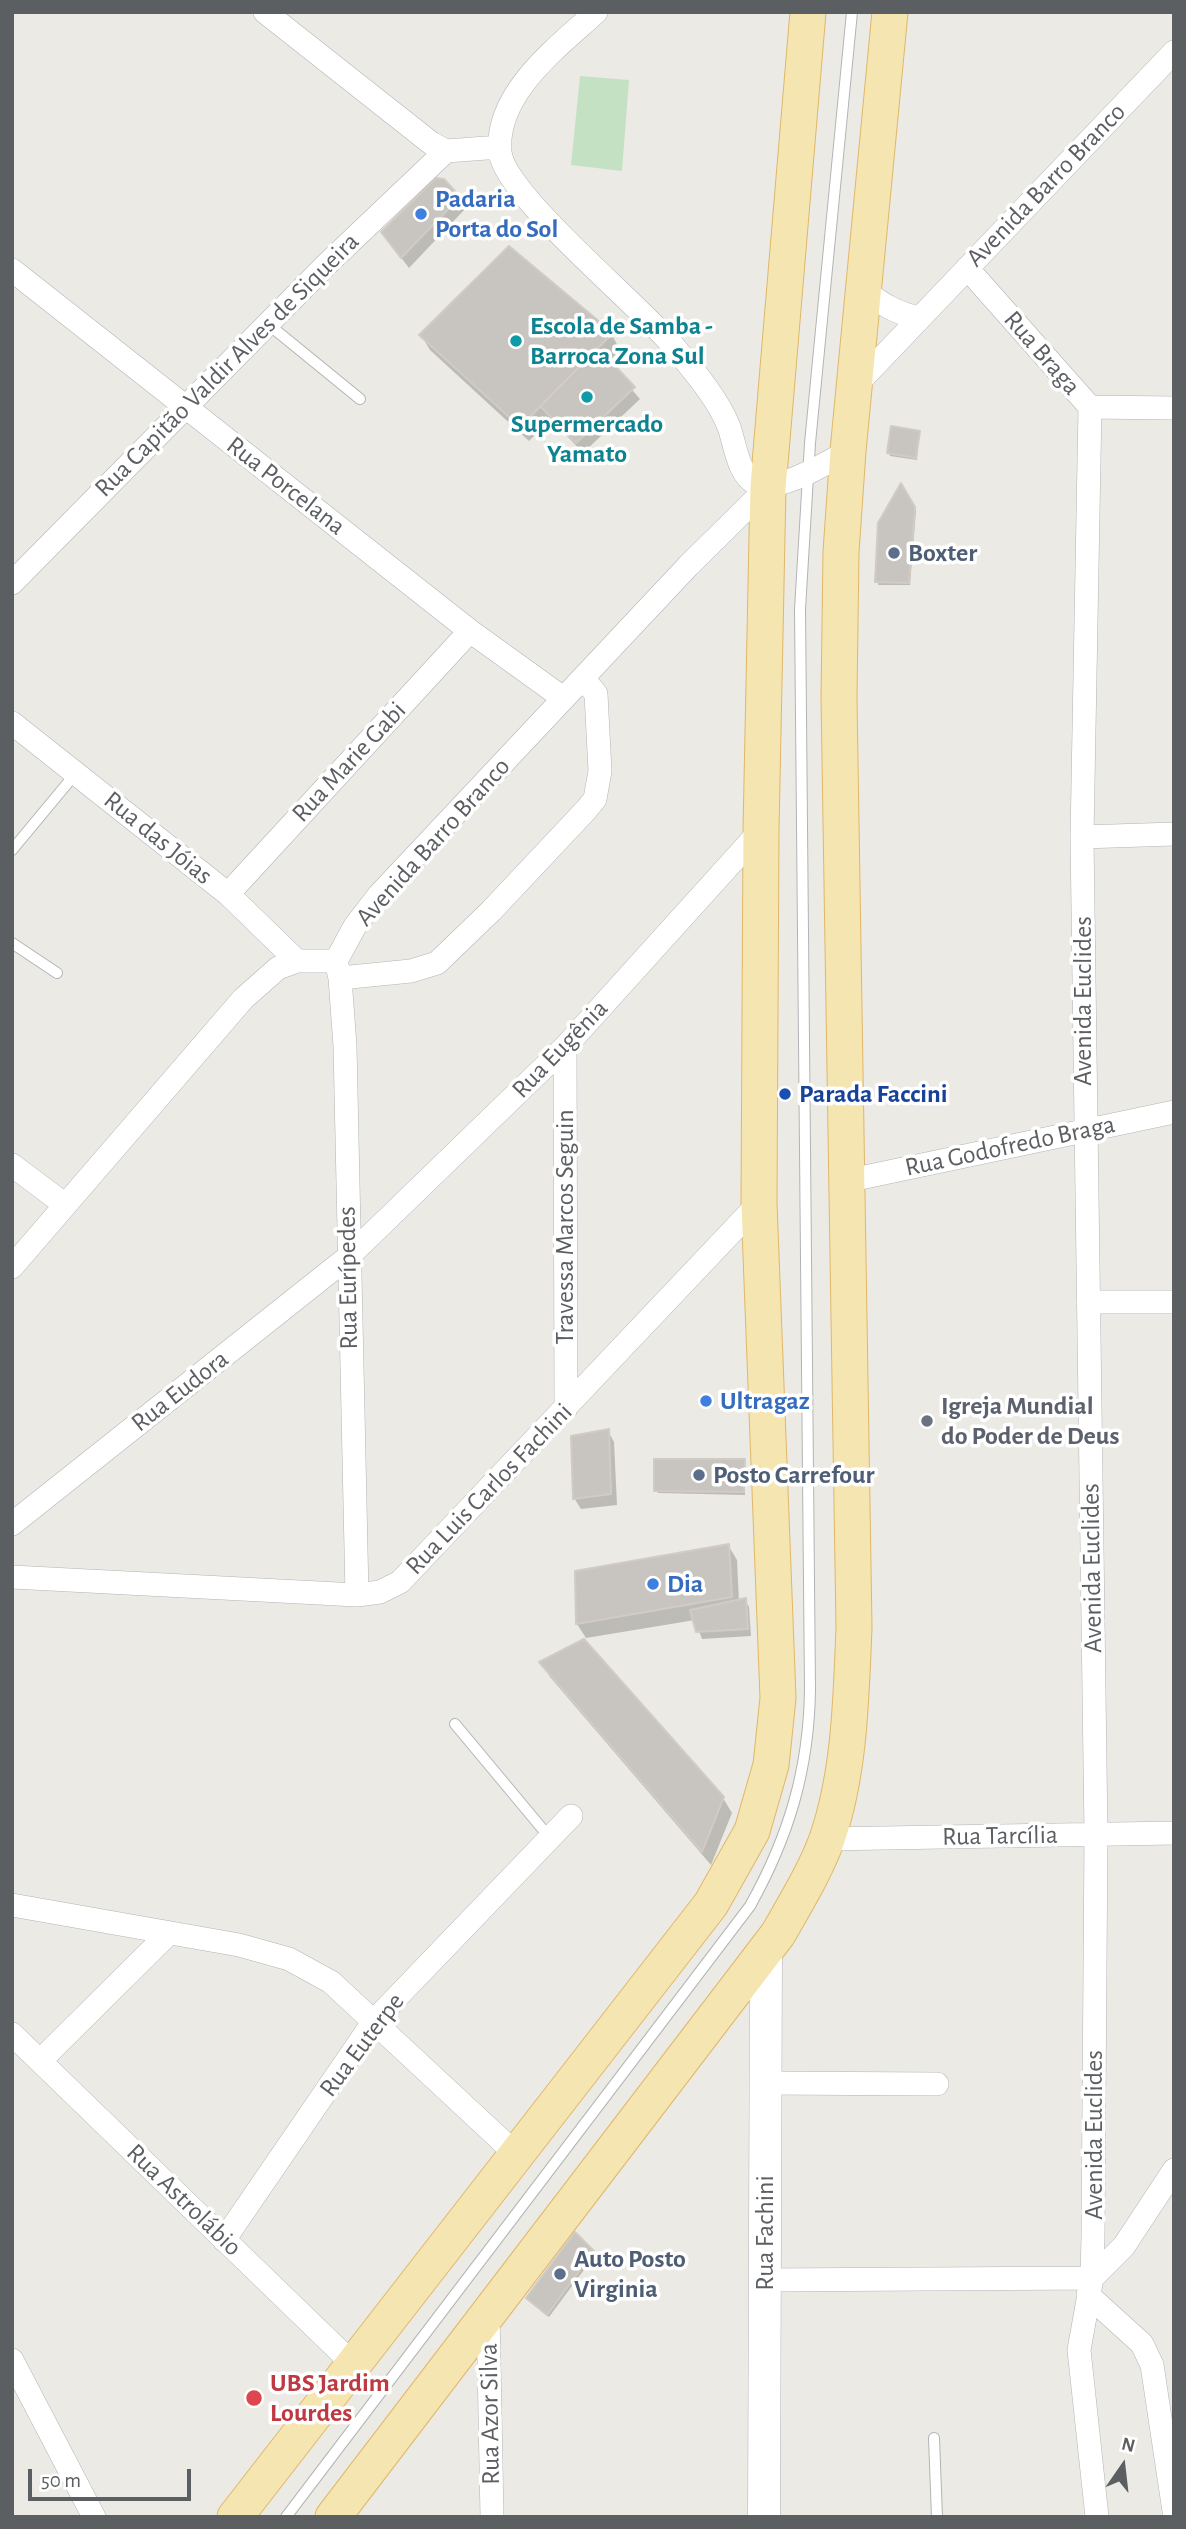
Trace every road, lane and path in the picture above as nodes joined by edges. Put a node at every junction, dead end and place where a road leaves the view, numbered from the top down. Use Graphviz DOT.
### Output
graph roads {
  1 [pos="265,12"];
  2 [pos="596,12"];
  3 [pos="808,12"];
  4 [pos="852,12"];
  5 [pos="890,12"];
  6 [pos="1174,52"];
  7 [pos="500,147"];
  8 [pos="446,151"];
  9 [pos="967,268"];
  10 [pos="12,270"];
  11 [pos="863,289"];
  12 [pos="919,318"];
  13 [pos="268,324"];
  14 [pos="855,386"];
  15 [pos="360,399"];
  16 [pos="185,407"];
  17 [pos="1090,407"];
  18 [pos="1174,408"];
  19 [pos="848,452"];
  20 [pos="807,472"];
  21 [pos="768,487"];
  22 [pos="12,583"];
  23 [pos="470,631"];
  24 [pos="583,678"];
  25 [pos="563,698"];
  26 [pos="12,723"];
  27 [pos="76,773"];
  28 [pos="761,830"];
  29 [pos="1174,834"];
  30 [pos="1082,838"];
  31 [pos="12,850"];
  32 [pos="228,894"];
  33 [pos="12,943"];
  34 [pos="297,961"];
  35 [pos="338,970"];
  36 [pos="57,973"];
  37 [pos="565,1047"];
  38 [pos="1174,1112"];
  39 [pos="1084,1130"];
  40 [pos="12,1165"];
  41 [pos="846,1181"];
  42 [pos="759,1203"];
  43 [pos="64,1204"];
  44 [pos="347,1258"];
  45 [pos="12,1267"];
  46 [pos="1088,1302"];
  47 [pos="1174,1302"];
  48 [pos="566,1408"];
  49 [pos="12,1524"];
  50 [pos="12,1577"];
  51 [pos="357,1595"];
  52 [pos="455,1724"];
  53 [pos="571,1816"];
  54 [pos="1174,1833"];
  55 [pos="1096,1834"];
  56 [pos="550,1839"];
  57 [pos="827,1839"];
  58 [pos="12,1905"];
  59 [pos="168,1934"];
  60 [pos="766,1950"];
  61 [pos="374,2021"];
  62 [pos="12,2034"];
  63 [pos="40,2061"];
  64 [pos="766,2083"];
  65 [pos="937,2084"];
  66 [pos="516,2154"];
  67 [pos="1174,2170"];
  68 [pos="224,2240"];
  69 [pos="765,2280"];
  70 [pos="1090,2286"];
  71 [pos="488,2312"];
  72 [pos="12,2360"];
  73 [pos="355,2366"];
  74 [pos="934,2438"];
  75 [pos="1174,2511"];
  76 [pos="94,2517"];
  77 [pos="235,2517"];
  78 [pos="286,2517"];
  79 [pos="332,2517"];
  80 [pos="492,2517"];
  81 [pos="764,2517"];
  82 [pos="937,2517"];
  83 [pos="1097,2517"];
  1 -- 8 [label="street"];
  2 -- 7 [label="street"];
  3 -- 21 [label="main road"];
  4 -- 20 [label="lane"];
  5 -- 11 [label="main road"];
  6 -- 9 [label="street, Avenida Barro Branco"];
  7 -- 8 [label="street"];
  7 -- 21 [label="street"];
  8 -- 13 [label="street, Rua Capitão Valdir Alves de Siqueira"];
  9 -- 12 [label="street, Avenida Barro Branco"];
  9 -- 17 [label="street, Rua Braga"];
  10 -- 16 [label="street, Rua Porcelana"];
  11 -- 12 [label="street"];
  11 -- 14 [label="main road"];
  12 -- 14 [label="street, Avenida Barro Branco"];
  13 -- 15 [label="lane"];
  13 -- 16 [label="street, Rua Capitão Valdir Alves de Siqueira"];
  14 -- 19 [label="main road"];
  16 -- 22 [label="street, Rua Capitão Valdir Alves de Siqueira"];
  16 -- 23 [label="street, Rua Porcelana"];
  17 -- 18 [label="street, Rua Braga"];
  17 -- 30 [label="street, Avenida Euclides"];
  19 -- 20 [label="street"];
  19 -- 41 [label="main road"];
  20 -- 21 [label="street"];
  20 -- 78 [label="lane"];
  21 -- 24 [label="street, Avenida Barro Branco"];
  21 -- 28 [label="main road"];
  23 -- 25 [label="street, Rua Porcelana"];
  23 -- 32 [label="street, Rua Marie Gabi"];
  24 -- 25 [label="street, Avenida Barro Branco"];
  24 -- 35 [label="street"];
  25 -- 35 [label="street, Avenida Barro Branco"];
  26 -- 27 [label="street, Rua das Jóias"];
  27 -- 31 [label="lane"];
  27 -- 32 [label="street, Rua das Jóias"];
  28 -- 37 [label="street, Rua Eugênia"];
  28 -- 42 [label="main road"];
  29 -- 30 [label="street"];
  30 -- 39 [label="street, Avenida Euclides"];
  32 -- 34 [label="street, Rua das Jóias"];
  33 -- 36 [label="lane"];
  34 -- 35 [label="street"];
  34 -- 43 [label="street"];
  35 -- 44 [label="street, Rua Eurípedes"];
  37 -- 44 [label="street, Rua Eugênia"];
  37 -- 48 [label="street, Travessa Marcos Seguin"];
  38 -- 39 [label="street, Rua Godofredo Braga"];
  39 -- 41 [label="street, Rua Godofredo Braga"];
  39 -- 46 [label="street, Avenida Euclides"];
  40 -- 43 [label="street"];
  41 -- 57 [label="main road"];
  42 -- 48 [label="street, Rua Luis Carlos Fachini"];
  42 -- 66 [label="main road"];
  43 -- 45 [label="street"];
  44 -- 49 [label="street, Rua Eudora"];
  44 -- 51 [label="street, Rua Eurípedes"];
  46 -- 47 [label="street"];
  46 -- 55 [label="street, Avenida Euclides"];
  48 -- 51 [label="street, Rua Luis Carlos Fachini"];
  50 -- 51 [label="street, Rua Luis Carlos Fachini"];
  52 -- 56 [label="lane"];
  53 -- 56 [label="street, Rua Euterpe"];
  54 -- 55 [label="street, Rua Tarcília"];
  55 -- 57 [label="street, Rua Tarcília"];
  55 -- 70 [label="street, Avenida Euclides"];
  56 -- 61 [label="street, Rua Euterpe"];
  57 -- 60 [label="main road"];
  58 -- 59 [label="street"];
  59 -- 61 [label="street"];
  59 -- 63 [label="street"];
  60 -- 64 [label="street, Rua Fachini"];
  60 -- 71 [label="main road"];
  61 -- 66 [label="street"];
  61 -- 68 [label="street, Rua Euterpe"];
  62 -- 63 [label="street, Rua Astrolábio"];
  63 -- 68 [label="street, Rua Astrolábio"];
  64 -- 65 [label="street"];
  64 -- 69 [label="street, Rua Fachini"];
  66 -- 73 [label="main road"];
  67 -- 70 [label="street"];
  68 -- 73 [label="street, Rua Astrolábio"];
  69 -- 70 [label="street"];
  69 -- 81 [label="street, Rua Fachini"];
  70 -- 75 [label="street"];
  70 -- 83 [label="street, Avenida Euclides"];
  71 -- 79 [label="main road"];
  71 -- 80 [label="street, Rua Azor Silva"];
  72 -- 76 [label="street"];
  73 -- 77 [label="main road"];
  74 -- 82 [label="lane"];
}
